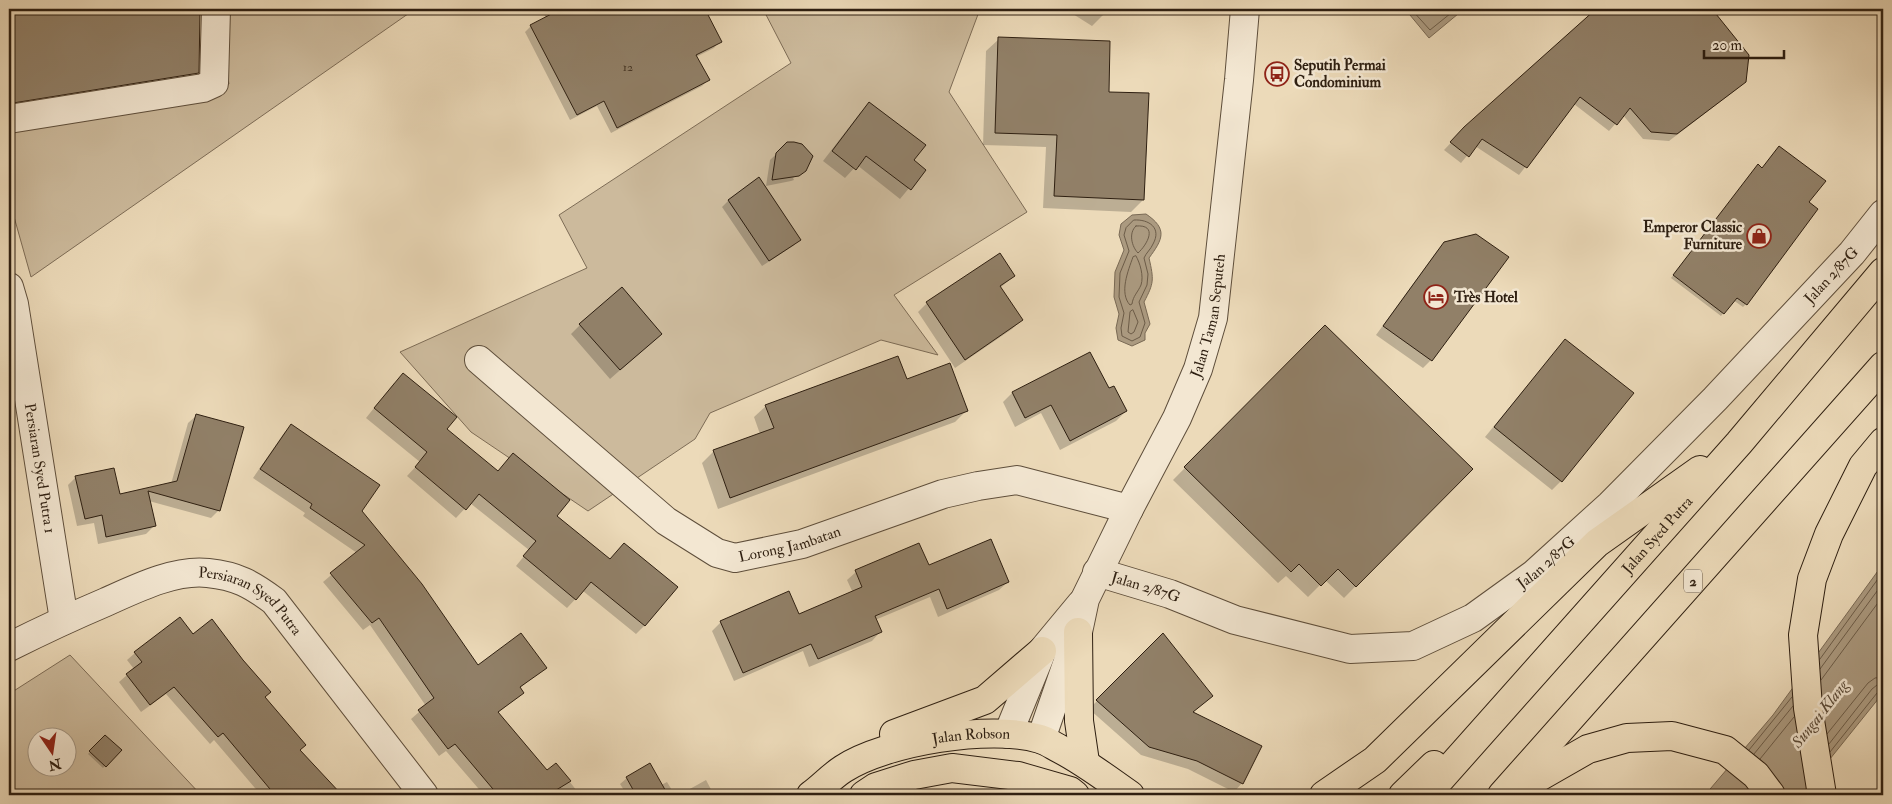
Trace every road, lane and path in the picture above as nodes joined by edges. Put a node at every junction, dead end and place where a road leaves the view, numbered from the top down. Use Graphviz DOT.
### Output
graph roads {
  1 [pos="216,9"];
  2 [pos="1244,9"];
  3 [pos="9,119"];
  4 [pos="1883,214"];
  5 [pos="1883,272"];
  6 [pos="9,287"];
  7 [pos="479,360"];
  8 [pos="1883,366"];
  9 [pos="1883,442"];
  10 [pos="1739,443"];
  11 [pos="1129,509"];
  12 [pos="1097,572"];
  13 [pos="1085,599"];
  14 [pos="64,620"];
  15 [pos="1578,624"];
  16 [pos="1078,632"];
  17 [pos="9,647"];
  18 [pos="1042,651"];
  19 [pos="1040,739"];
  20 [pos="1014,745"];
  21 [pos="1085,762"];
  22 [pos="844,768"];
  23 [pos="952,768"];
  24 [pos="1073,793"];
  25 [pos="424,795"];
  26 [pos="811,795"];
  27 [pos="864,795"];
  28 [pos="1130,795"];
  29 [pos="1324,795"];
  30 [pos="1403,795"];
  31 [pos="1426,795"];
  32 [pos="1502,795"];
  33 [pos="1508,795"];
  34 [pos="1771,795"];
  35 [pos="1822,795"];
  1 -- 3 [label="street"];
  2 -- 11 [label="street, Jalan Taman Seputeh"];
  4 -- 12 [label="street, Jalan 2/87G"];
  5 -- 10 [label="main road, Jalan Syed Putra"];
  6 -- 14 [label="street, Persiaran Syed Putra 1"];
  7 -- 11 [label="street, Lorong Jambatan"];
  8 -- 32 [label="main road, 2"];
  9 -- 35 [label="main road"];
  10 -- 15 [label="main road, Jalan Syed Putra"];
  10 -- 29 [label="main road"];
  11 -- 12 [label="street, Jalan Taman Seputeh"];
  12 -- 13 [label="street, Jalan Taman Seputeh"];
  13 -- 16 [label="street, Jalan Taman Seputeh"];
  13 -- 18 [label="street, Jalan Taman Seputeh"];
  14 -- 17 [label="street, Persiaran Syed Putra"];
  14 -- 25 [label="street, Persiaran Syed Putra"];
  15 -- 30 [label="main road"];
  15 -- 31 [label="main road, Jalan Syed Putra"];
  16 -- 19 [label="street, Jalan Taman Seputeh"];
  16 -- 21 [label="main road"];
  18 -- 20 [label="street, Jalan Taman Seputeh"];
  18 -- 22 [label="main road"];
  19 -- 20 [label="main road"];
  19 -- 21 [label="main road"];
  20 -- 22 [label="main road, Jalan Robson"];
  20 -- 23 [label="main road"];
  20 -- 24 [label="main road"];
  21 -- 28 [label="main road"];
  22 -- 26 [label="main road, Jalan Robson"];
  23 -- 24 [label="main road, Jalan Robson"];
  23 -- 27 [label="main road, Jalan Robson"];
  33 -- 34 [label="main road"];
}
